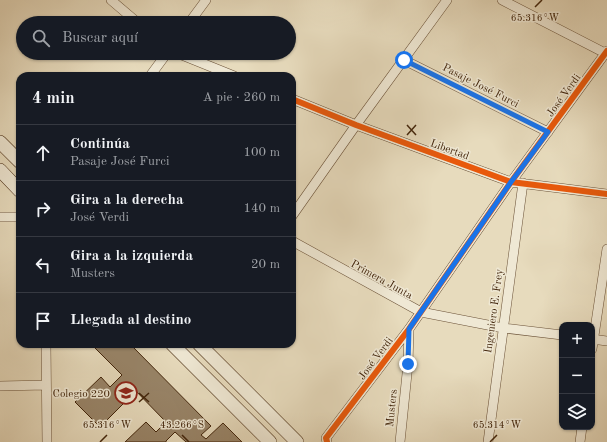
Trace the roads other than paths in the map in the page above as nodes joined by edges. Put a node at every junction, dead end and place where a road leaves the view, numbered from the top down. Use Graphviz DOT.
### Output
graph roads {
  1 [pos="111,0"];
  2 [pos="206,0"];
  3 [pos="447,0"];
  4 [pos="502,0"];
  5 [pos="130,16"];
  6 [pos="194,16"];
  7 [pos="606,53"];
  8 [pos="162,60"];
  9 [pos="194,60"];
  10 [pos="404,60"];
  11 [pos="153,72"];
  12 [pos="224,72"];
  13 [pos="296,101"];
  14 [pos="356,125"];
  15 [pos="548,132"];
  16 [pos="0,142"];
  17 [pos="16,158"];
  18 [pos="0,170"];
  19 [pos="511,182"];
  20 [pos="522,183"];
  21 [pos="16,186"];
  22 [pos="607,194"];
  23 [pos="296,210"];
  24 [pos="0,217"];
  25 [pos="16,217"];
  26 [pos="296,243"];
  27 [pos="607,249"];
  28 [pos="421,312"];
  29 [pos="595,326"];
  30 [pos="503,328"];
  31 [pos="409,329"];
  32 [pos="559,335"];
  33 [pos="595,339"];
  34 [pos="607,341"];
  35 [pos="46,348"];
  36 [pos="176,348"];
  37 [pos="203,348"];
  38 [pos="46,385"];
  39 [pos="0,386"];
  40 [pos="582,430"];
  41 [pos="47,442"];
  42 [pos="270,442"];
  43 [pos="297,442"];
  44 [pos="326,442"];
  45 [pos="400,442"];
  46 [pos="488,442"];
  47 [pos="580,442"];
  1 -- 5 [label="street"];
  2 -- 6 [label="street"];
  3 -- 10 [label="street"];
  4 -- 7 [label="street"];
  7 -- 15 [label="street, José Verdi"];
  8 -- 11 [label="street"];
  9 -- 12 [label="street"];
  10 -- 14 [label="street"];
  10 -- 15 [label="street, Pasaje José Furci"];
  13 -- 14 [label="street, Libertad"];
  14 -- 19 [label="street, Libertad"];
  14 -- 23 [label="street"];
  15 -- 19 [label="street, José Verdi"];
  16 -- 17 [label="street"];
  18 -- 21 [label="street"];
  19 -- 20 [label="street, Libertad"];
  19 -- 28 [label="street, José Verdi"];
  20 -- 22 [label="street, Libertad"];
  20 -- 30 [label="street, Ingeniero E. Frey"];
  24 -- 25 [label="street"];
  26 -- 28 [label="street, Primera Junta"];
  27 -- 29 [label="street"];
  28 -- 30 [label="street, Primera Junta"];
  28 -- 31 [label="street, José Verdi"];
  30 -- 32 [label="street, Primera Junta"];
  30 -- 46 [label="street, Ingeniero E. Frey"];
  31 -- 44 [label="street, José Verdi"];
  31 -- 45 [label="street, Musters"];
  33 -- 34 [label="street"];
  35 -- 38 [label="street"];
  36 -- 42 [label="street"];
  37 -- 43 [label="street"];
  38 -- 39 [label="street"];
  38 -- 41 [label="street"];
  40 -- 47 [label="street"];
}
